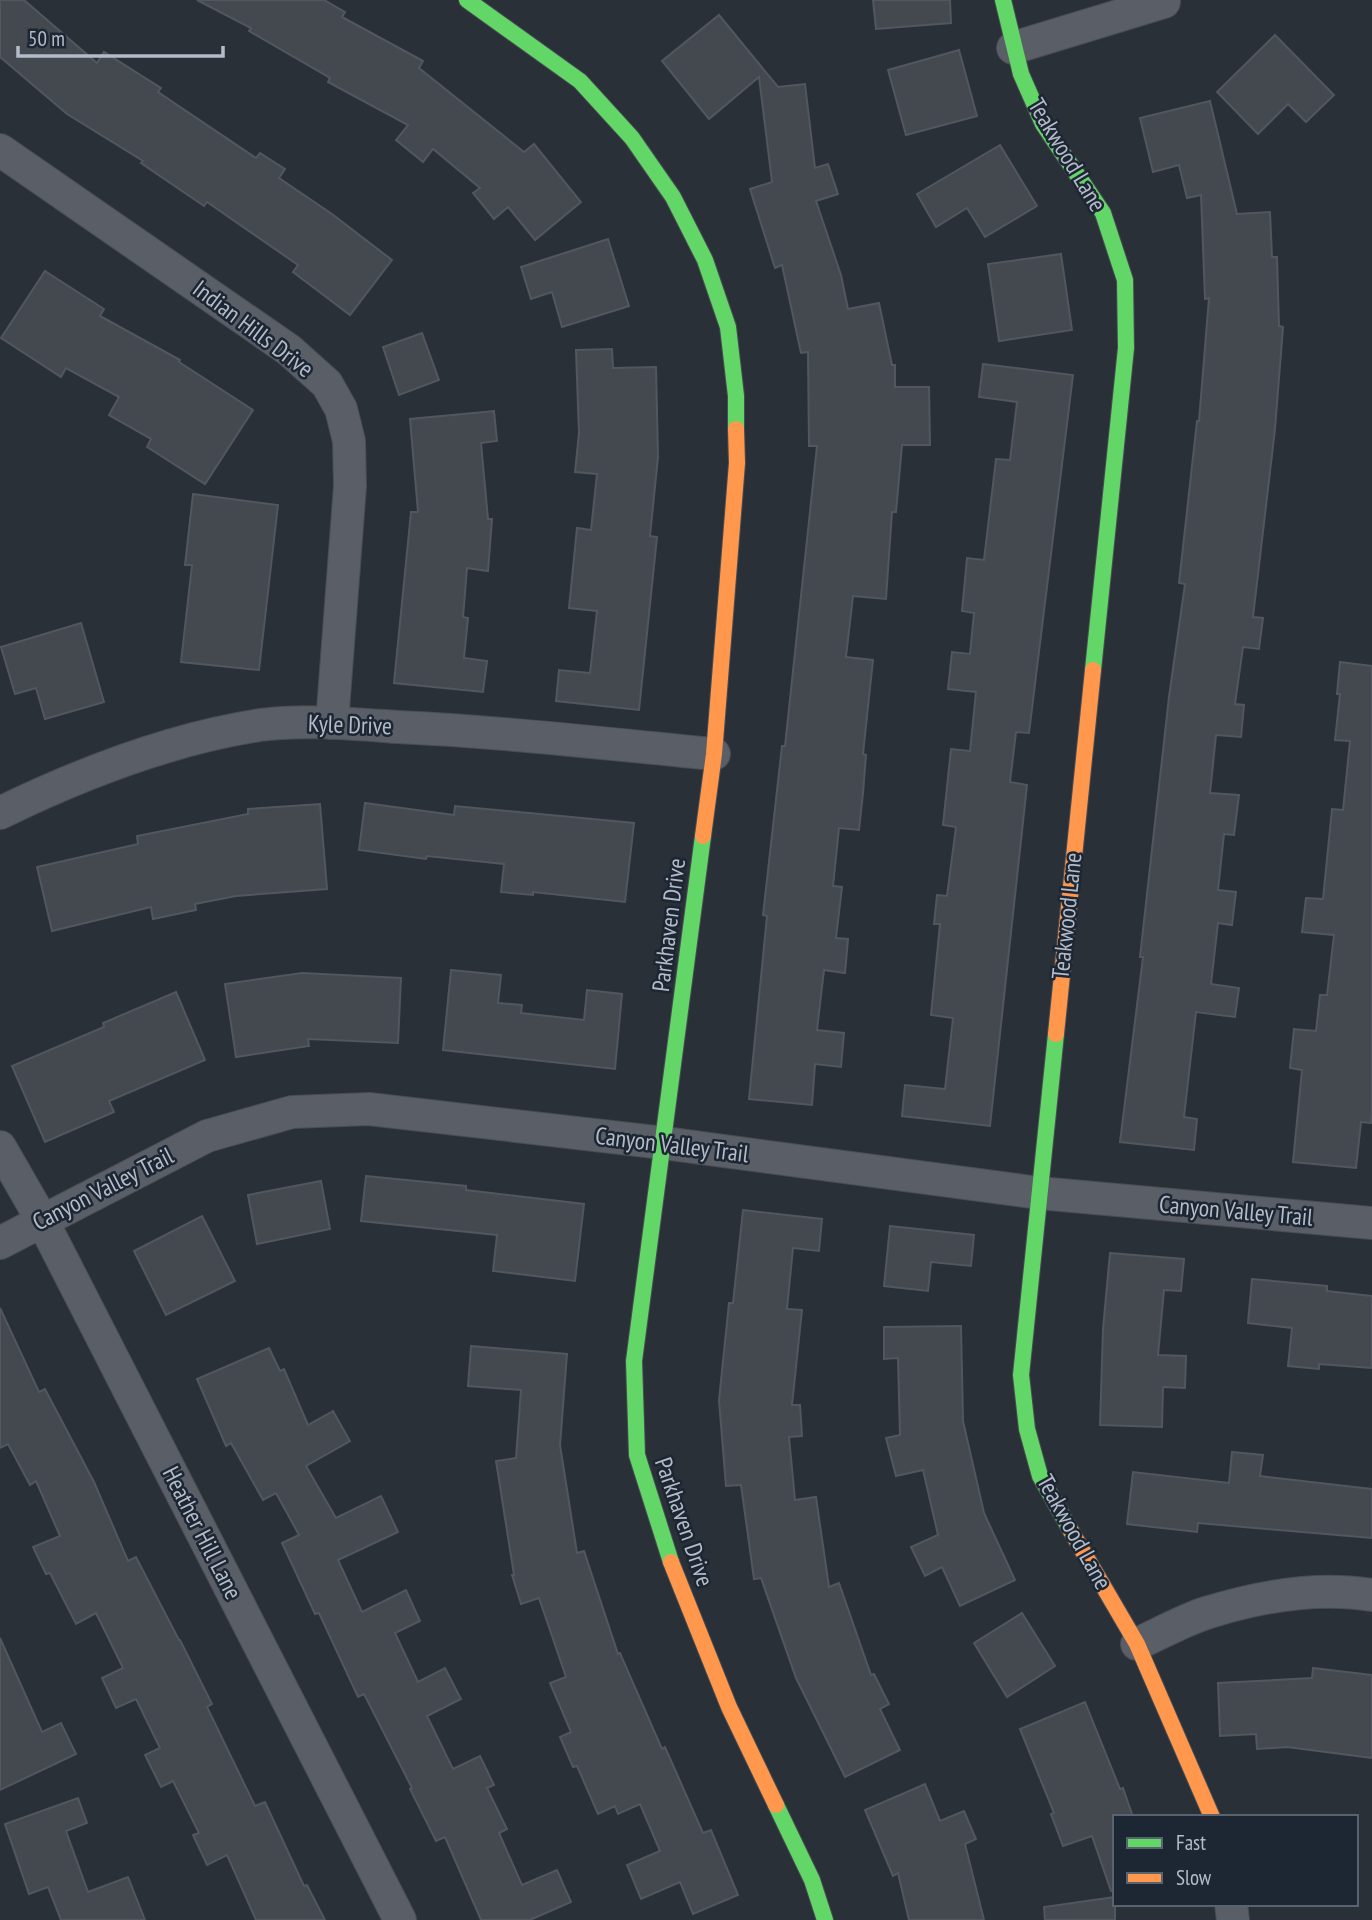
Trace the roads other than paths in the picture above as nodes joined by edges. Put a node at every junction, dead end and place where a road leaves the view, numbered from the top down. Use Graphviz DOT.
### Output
graph roads {
  1 [pos="467,0"];
  2 [pos="1003,0"];
  3 [pos="1164,2"];
  4 [pos="1013,48"];
  5 [pos="0,150"];
  6 [pos="332,723"];
  7 [pos="714,754"];
  8 [pos="0,813"];
  9 [pos="664,1143"];
  10 [pos="0,1147"];
  11 [pos="1039,1193"];
  12 [pos="42,1220"];
  13 [pos="1372,1223"];
  14 [pos="0,1243"];
  15 [pos="1372,1595"];
  16 [pos="1137,1644"];
  17 [pos="1211,1815"];
  18 [pos="400,1920"];
  19 [pos="825,1920"];
  1 -- 7 [label="street, Parkhaven Drive"];
  2 -- 4 [label="street, Teakwood Lane"];
  3 -- 4 [label="street"];
  4 -- 11 [label="street, Teakwood Lane"];
  5 -- 6 [label="street, Indian Hills Drive"];
  6 -- 7 [label="street, Kyle Drive"];
  6 -- 8 [label="street, Kyle Drive"];
  7 -- 9 [label="street, Parkhaven Drive"];
  9 -- 11 [label="street, Canyon Valley Trail"];
  9 -- 12 [label="street, Canyon Valley Trail"];
  9 -- 19 [label="street, Parkhaven Drive"];
  10 -- 12 [label="street, Heather Hill Lane"];
  11 -- 13 [label="street, Canyon Valley Trail"];
  11 -- 16 [label="street, Teakwood Lane"];
  12 -- 14 [label="street, Canyon Valley Trail"];
  12 -- 18 [label="street, Heather Hill Lane"];
  15 -- 16 [label="street"];
  16 -- 17 [label="street, Teakwood Lane"];
}
